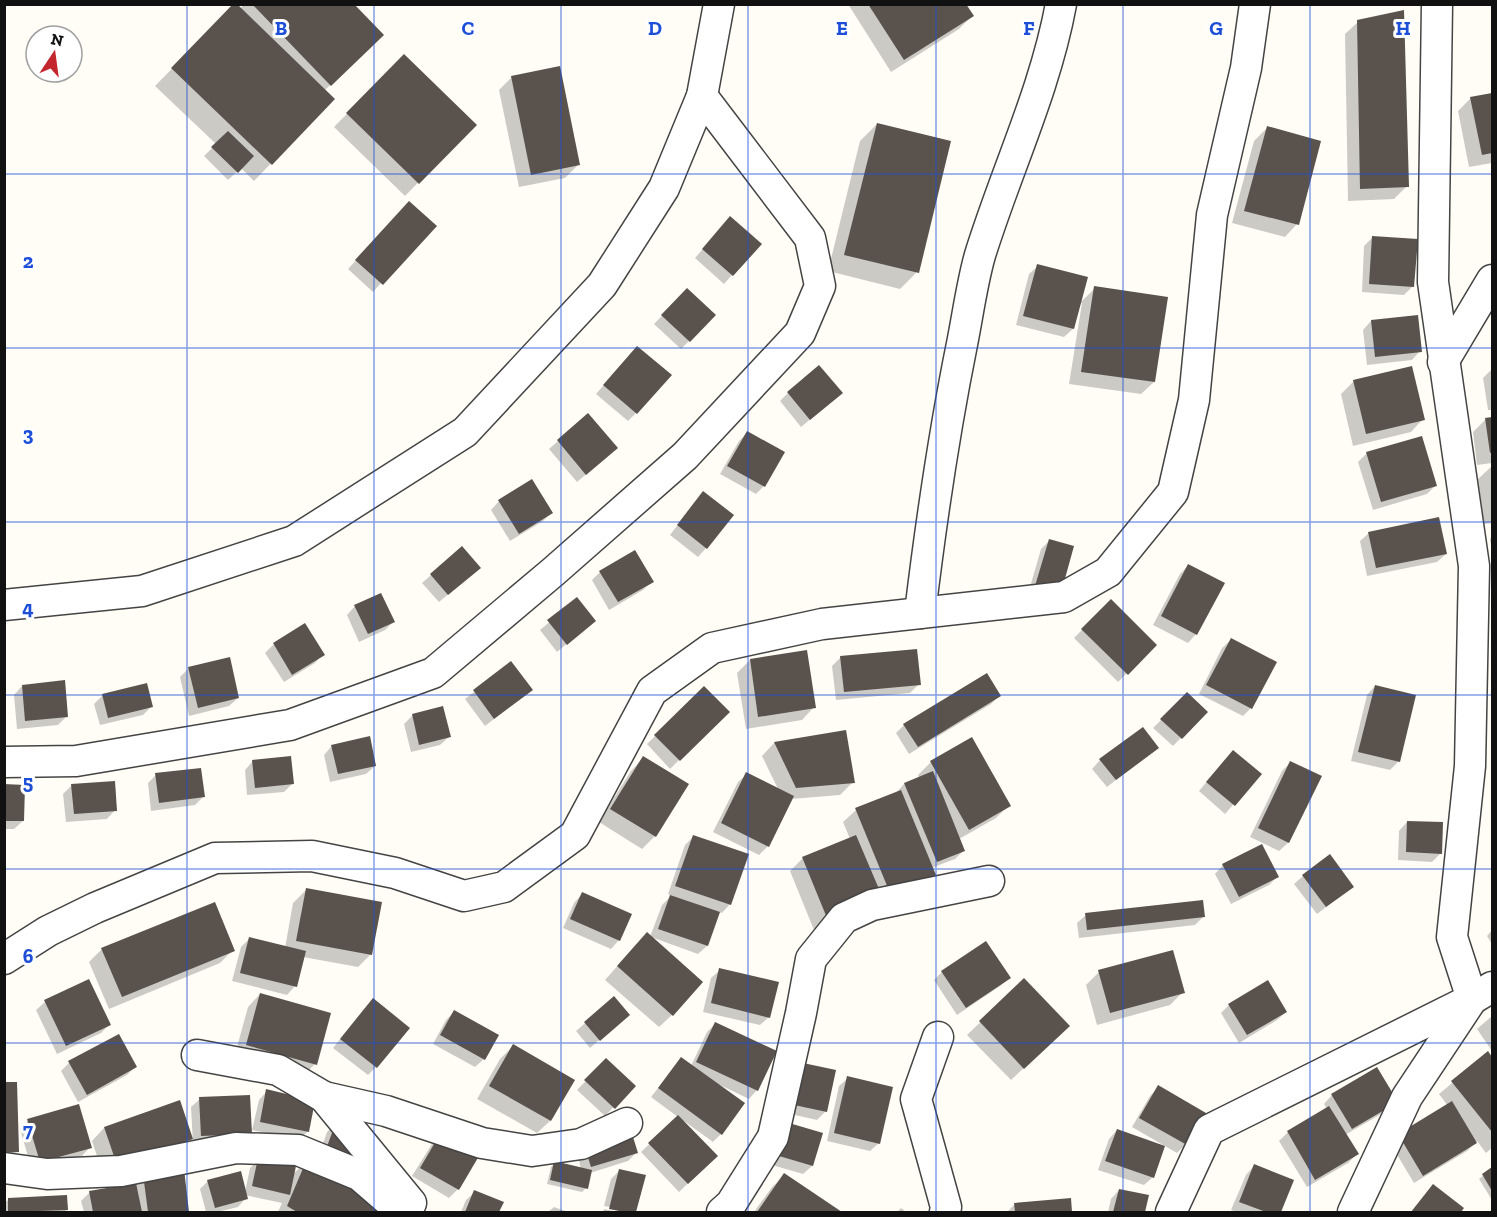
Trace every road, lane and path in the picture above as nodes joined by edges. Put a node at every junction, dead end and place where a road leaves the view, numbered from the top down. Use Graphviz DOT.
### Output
graph roads {
  1 [pos="719,4"];
  2 [pos="1061,4"];
  3 [pos="1255,4"];
  4 [pos="1437,4"];
  5 [pos="702,96"];
  6 [pos="1492,280"];
  7 [pos="1443,362"];
  8 [pos="4,605"];
  9 [pos="920,612"];
  10 [pos="4,762"];
  11 [pos="989,881"];
  12 [pos="4,959"];
  13 [pos="1482,993"];
  14 [pos="938,1037"];
  15 [pos="197,1055"];
  16 [pos="324,1097"];
  17 [pos="627,1123"];
  18 [pos="4,1168"];
  19 [pos="402,1212"];
  20 [pos="418,1212"];
  21 [pos="722,1212"];
  22 [pos="945,1212"];
  23 [pos="1171,1212"];
  24 [pos="1353,1212"];
  1 -- 5 [label="street"];
  2 -- 9 [label="street"];
  3 -- 9 [label="street"];
  4 -- 7 [label="street"];
  5 -- 8 [label="street"];
  5 -- 10 [label="street"];
  6 -- 7 [label="street"];
  7 -- 13 [label="street"];
  9 -- 12 [label="street"];
  11 -- 21 [label="street"];
  13 -- 23 [label="street"];
  13 -- 24 [label="street"];
  14 -- 22 [label="street"];
  15 -- 16 [label="street"];
  16 -- 17 [label="street"];
  16 -- 20 [label="street"];
  18 -- 19 [label="street"];
}
